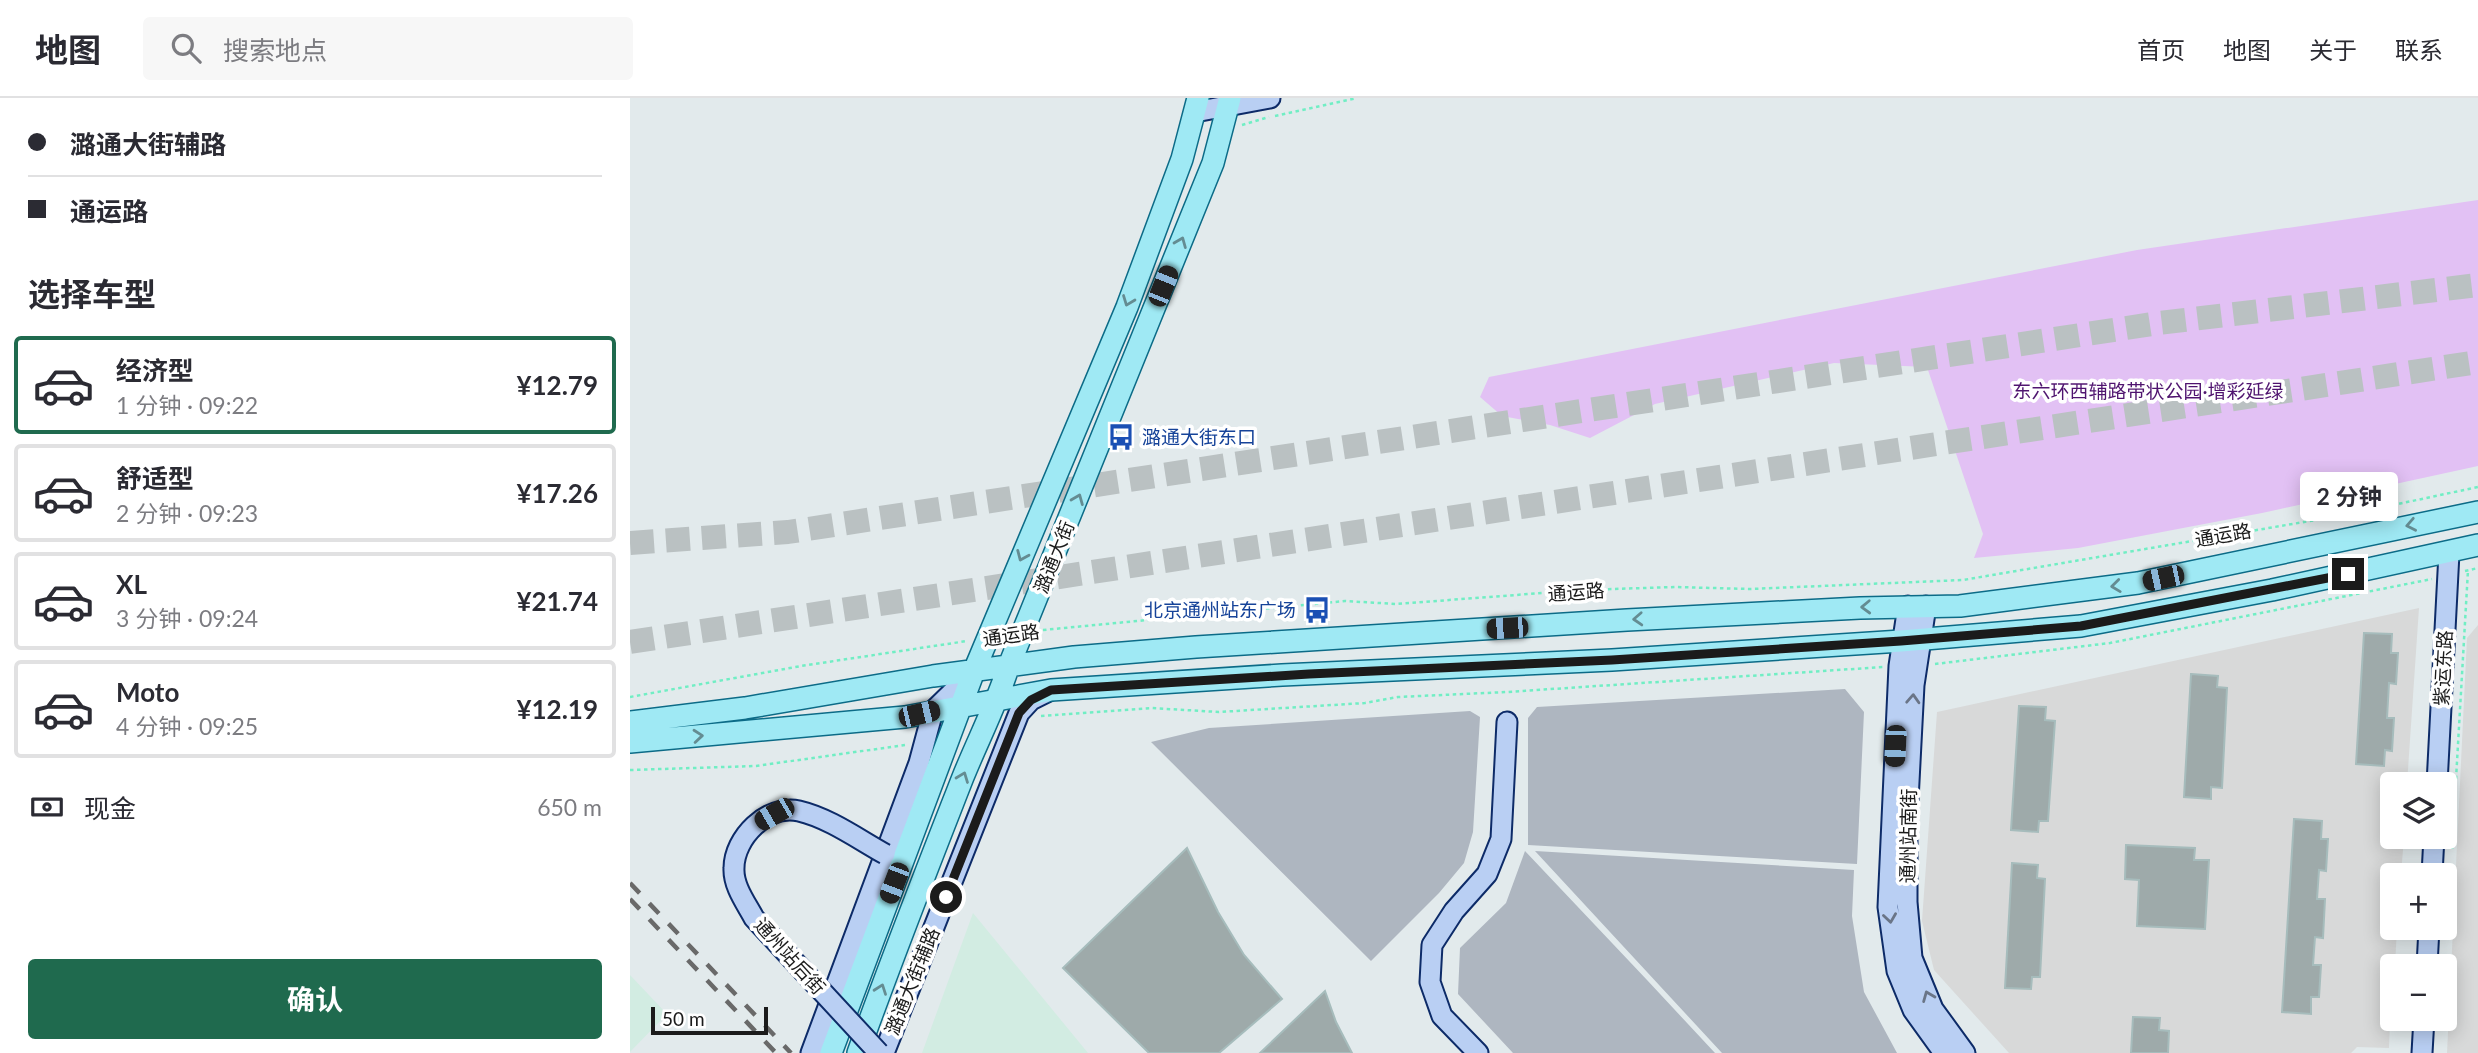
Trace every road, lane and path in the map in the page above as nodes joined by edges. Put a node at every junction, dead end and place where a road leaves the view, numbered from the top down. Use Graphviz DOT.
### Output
graph roads {
  1 [pos="1269,98"];
  2 [pos="1357,98"];
  3 [pos="1229,102"];
  4 [pos="1197,105"];
  5 [pos="1221,130"];
  6 [pos="2478,486"];
  7 [pos="2478,512"];
  8 [pos="2478,545"];
  9 [pos="2449,552"];
  10 [pos="2478,568"];
  11 [pos="2468,570"];
  12 [pos="2448,575"];
  13 [pos="1917,606"];
  14 [pos="1023,633"];
  15 [pos="988,638"];
  16 [pos="1912,640"];
  17 [pos="1909,665"];
  18 [pos="1008,668"];
  19 [pos="974,671"];
  20 [pos="1051,690"];
  21 [pos="630,697"];
  22 [pos="998,699"];
  23 [pos="961,706"];
  24 [pos="933,711"];
  25 [pos="1017,718"];
  26 [pos="630,722"];
  27 [pos="1507,722"];
  28 [pos="630,742"];
  29 [pos="925,742"];
  30 [pos="630,769"];
  31 [pos="2438,772"];
  32 [pos="885,854"];
  33 [pos="2452,861"];
  34 [pos="2423,1031"];
  35 [pos="811,1053"];
  36 [pos="831,1053"];
  37 [pos="858,1053"];
  38 [pos="882,1053"];
  39 [pos="1478,1053"];
  40 [pos="1944,1053"];
  41 [pos="1965,1053"];
  42 [pos="2422,1053"];
  1 -- 3 [label="street"];
  2 -- 5 [label="path"];
  3 -- 4 [label="street"];
  3 -- 5 [label="main road, 潞通大街"];
  4 -- 15 [label="main road, 潞通大街, one-way"];
  14 -- 5 [label="main road, 潞通大街, one-way"];
  6 -- 14 [label="path, 通运路"];
  7 -- 13 [label="main road, 通运路, one-way"];
  8 -- 9 [label="main road"];
  9 -- 12 [label="street, 紫运东路"];
  9 -- 16 [label="main road"];
  10 -- 11 [label="path"];
  11 -- 12 [label="path"];
  11 -- 33 [label="path"];
  12 -- 17 [label="path"];
  12 -- 31 [label="street, 紫运东路"];
  13 -- 16 [label="street, 通州站南街"];
  13 -- 18 [label="main road, 通运路, one-way"];
  14 -- 18 [label="main road, 潞通大街"];
  15 -- 19 [label="main road, 潞通大街"];
  15 -- 21 [label="path, 通运路"];
  16 -- 17 [label="street, 通州站南街"];
  16 -- 20 [label="main road"];
  17 -- 25 [label="path"];
  17 -- 40 [label="street, 通州站南街, one-way"];
  41 -- 17 [label="street, 通州站南街, one-way"];
  18 -- 19 [label="main road, 通运路"];
  18 -- 22 [label="main road, 潞通大街"];
  19 -- 23 [label="main road, 潞通大街"];
  19 -- 24 [label="street"];
  19 -- 26 [label="main road, 通运路"];
  20 -- 22 [label="main road"];
  20 -- 25 [label="street, 潞通大街辅路"];
  22 -- 23 [label="main road"];
  37 -- 22 [label="main road, 潞通大街, one-way"];
  23 -- 24 [label="main road"];
  23 -- 36 [label="main road, 潞通大街"];
  28 -- 24 [label="main road, one-way"];
  24 -- 29 [label="street"];
  25 -- 38 [label="street, 潞通大街辅路"];
  27 -- 39 [label="street"];
  29 -- 30 [label="path"];
  29 -- 32 [label="street"];
  32 -- 35 [label="street"];
  32 -- 38 [label="street, 通州站后街, bridge"];
  34 -- 42 [label="street"];
}
